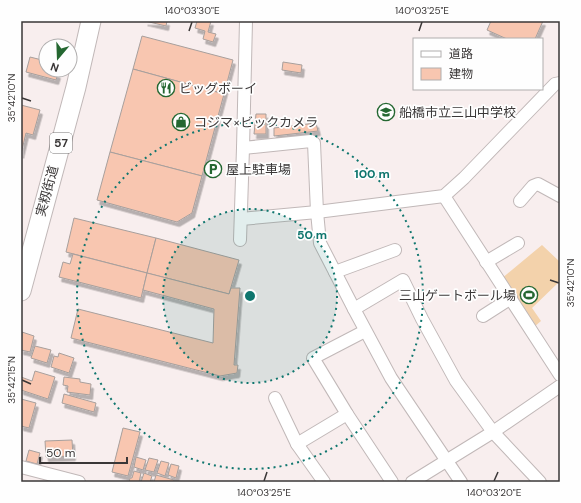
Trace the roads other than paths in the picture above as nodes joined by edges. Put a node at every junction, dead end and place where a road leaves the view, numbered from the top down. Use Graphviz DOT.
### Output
graph roads {
  1 [pos="91,21"];
  2 [pos="246,21"];
  3 [pos="558,85"];
  4 [pos="243,148"];
  5 [pos="444,196"];
  6 [pos="560,196"];
  7 [pos="520,201"];
  8 [pos="317,212"];
  9 [pos="241,219"];
  10 [pos="240,240"];
  11 [pos="518,243"];
  12 [pos="395,250"];
  13 [pos="486,262"];
  14 [pos="335,272"];
  15 [pos="21,292"];
  16 [pos="511,298"];
  17 [pos="354,309"];
  18 [pos="483,316"];
  19 [pos="365,331"];
  20 [pos="560,375"];
  21 [pos="560,386"];
  22 [pos="275,398"];
  23 [pos="347,414"];
  24 [pos="493,432"];
  25 [pos="297,444"];
  26 [pos="447,461"];
  27 [pos="21,467"];
  28 [pos="79,482"];
  29 [pos="324,482"];
  30 [pos="392,482"];
  31 [pos="412,482"];
  32 [pos="461,482"];
  33 [pos="540,482"];
  1 -- 15 [label="main road, 実籾街道 / 57"];
  2 -- 4 [label="street"];
  3 -- 5 [label="street"];
  4 -- 8 [label="street"];
  4 -- 9 [label="street"];
  5 -- 8 [label="street"];
  5 -- 13 [label="street"];
  6 -- 7 [label="street"];
  8 -- 9 [label="street"];
  8 -- 14 [label="street"];
  9 -- 10 [label="street"];
  11 -- 13 [label="street"];
  12 -- 14 [label="street"];
  13 -- 16 [label="street"];
  14 -- 17 [label="street"];
  16 -- 18 [label="street"];
  16 -- 20 [label="street"];
  17 -- 19 [label="street"];
  17 -- 24 [label="street"];
  19 -- 23 [label="street"];
  19 -- 26 [label="street"];
  21 -- 24 [label="street"];
  22 -- 25 [label="street"];
  23 -- 25 [label="street"];
  23 -- 30 [label="street"];
  24 -- 26 [label="street"];
  24 -- 33 [label="street"];
  25 -- 29 [label="street"];
  26 -- 31 [label="street"];
  26 -- 32 [label="street"];
  27 -- 28 [label="street"];
}
